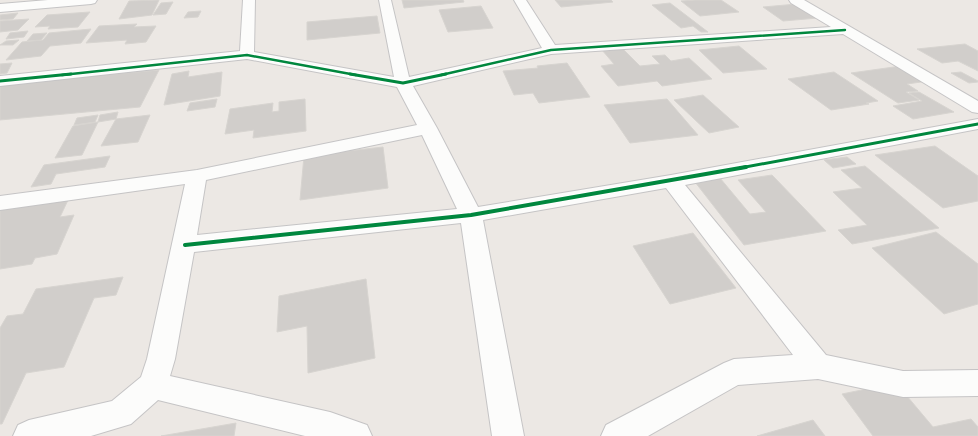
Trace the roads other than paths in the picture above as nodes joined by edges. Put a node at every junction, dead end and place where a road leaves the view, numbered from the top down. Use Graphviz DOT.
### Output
graph roads {
  1 [pos="28,0"];
  2 [pos="91,0"];
  3 [pos="249,0"];
  4 [pos="385,0"];
  5 [pos="520,0"];
  6 [pos="795,0"];
  7 [pos="14,7"];
  8 [pos="0,8"];
  9 [pos="845,30"];
  10 [pos="551,50"];
  11 [pos="247,55"];
  12 [pos="0,81"];
  13 [pos="403,83"];
  14 [pos="978,108"];
  15 [pos="978,124"];
  16 [pos="428,128"];
  17 [pos="197,176"];
  18 [pos="671,181"];
  19 [pos="0,203"];
  20 [pos="471,215"];
  21 [pos="184,245"];
  22 [pos="818,366"];
  23 [pos="978,382"];
  24 [pos="153,385"];
  25 [pos="29,436"];
  26 [pos="356,436"];
  27 [pos="508,436"];
  28 [pos="617,436"];
  1 -- 7 [label="street"];
  2 -- 7 [label="street"];
  3 -- 11 [label="street"];
  4 -- 13 [label="street"];
  5 -- 10 [label="street"];
  6 -- 9 [label="street"];
  7 -- 8 [label="street"];
  9 -- 10 [label="street"];
  9 -- 14 [label="street"];
  10 -- 13 [label="street"];
  11 -- 12 [label="street"];
  11 -- 13 [label="street"];
  13 -- 16 [label="street"];
  15 -- 18 [label="street"];
  16 -- 17 [label="street"];
  16 -- 20 [label="street"];
  17 -- 19 [label="street"];
  17 -- 21 [label="street"];
  18 -- 20 [label="street"];
  18 -- 22 [label="street"];
  20 -- 21 [label="street"];
  20 -- 27 [label="street"];
  21 -- 24 [label="street"];
  22 -- 23 [label="street"];
  22 -- 28 [label="street"];
  24 -- 25 [label="street"];
  24 -- 26 [label="street"];
}
